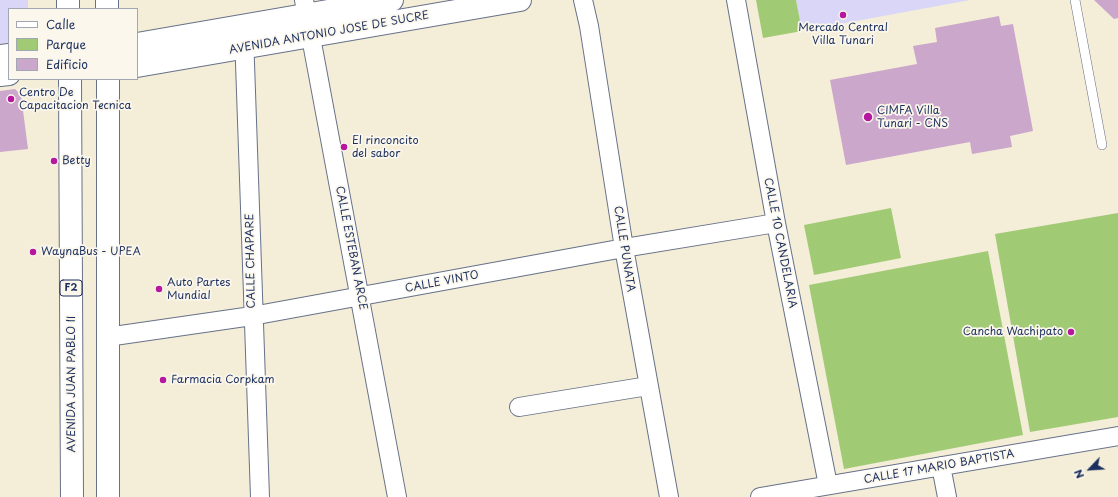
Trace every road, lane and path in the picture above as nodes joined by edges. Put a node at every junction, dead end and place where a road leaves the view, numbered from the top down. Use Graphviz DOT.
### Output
graph roads {
  1 [pos="392,0"];
  2 [pos="520,0"];
  3 [pos="583,0"];
  4 [pos="736,0"];
  5 [pos="1074,0"];
  6 [pos="306,7"];
  7 [pos="243,26"];
  8 [pos="310,36"];
  9 [pos="138,44"];
  10 [pos="246,48"];
  11 [pos="138,66"];
  12 [pos="70,80"];
  13 [pos="108,80"];
  14 [pos="1102,145"];
  15 [pos="776,223"];
  16 [pos="624,248"];
  17 [pos="361,297"];
  18 [pos="252,316"];
  19 [pos="107,337"];
  20 [pos="648,386"];
  21 [pos="519,408"];
  22 [pos="1118,436"];
  23 [pos="941,466"];
  24 [pos="828,486"];
  25 [pos="72,497"];
  26 [pos="108,497"];
  27 [pos="260,497"];
  28 [pos="397,497"];
  29 [pos="669,497"];
  30 [pos="760,497"];
  31 [pos="947,497"];
  1 -- 6 [label="main road, AVENIDA ANTONIO JOSE DE SUCRE"];
  2 -- 8 [label="main road, AVENIDA ANTONIO JOSE DE SUCRE"];
  3 -- 16 [label="street, CALLE PUNATA"];
  4 -- 15 [label="street, CALLE 10 CANDELARIA"];
  5 -- 14 [label="lane"];
  6 -- 7 [label="main road, AVENIDA ANTONIO JOSE DE SUCRE"];
  6 -- 8 [label="street, CALLE ESTEBAN ARCE"];
  7 -- 9 [label="main road, AVENIDA ANTONIO JOSE DE SUCRE"];
  7 -- 10 [label="street, CALLE CHAPARE"];
  8 -- 10 [label="main road, AVENIDA ANTONIO JOSE DE SUCRE"];
  8 -- 17 [label="street, CALLE ESTEBAN ARCE"];
  10 -- 11 [label="main road, AVENIDA ANTONIO JOSE DE SUCRE"];
  10 -- 18 [label="street, CALLE CHAPARE"];
  12 -- 25 [label="main road, AVENIDA JUAN PABLO II / F2"];
  13 -- 19 [label="main road"];
  15 -- 16 [label="street, CALLE VINTO"];
  15 -- 24 [label="street, CALLE 10 CANDELARIA"];
  16 -- 17 [label="street, CALLE VINTO"];
  16 -- 20 [label="street, CALLE PUNATA"];
  17 -- 18 [label="street, CALLE VINTO"];
  17 -- 28 [label="street, CALLE ESTEBAN ARCE"];
  18 -- 19 [label="street, CALLE VINTO"];
  18 -- 27 [label="street, CALLE CHAPARE"];
  19 -- 26 [label="main road"];
  20 -- 21 [label="street"];
  20 -- 29 [label="street, CALLE PUNATA"];
  22 -- 23 [label="street, CALLE 17 MARIO BAPTISTA"];
  23 -- 24 [label="street, CALLE 17 MARIO BAPTISTA"];
  23 -- 31 [label="street"];
  24 -- 30 [label="street, CALLE 17 MARIO BAPTISTA"];
}
